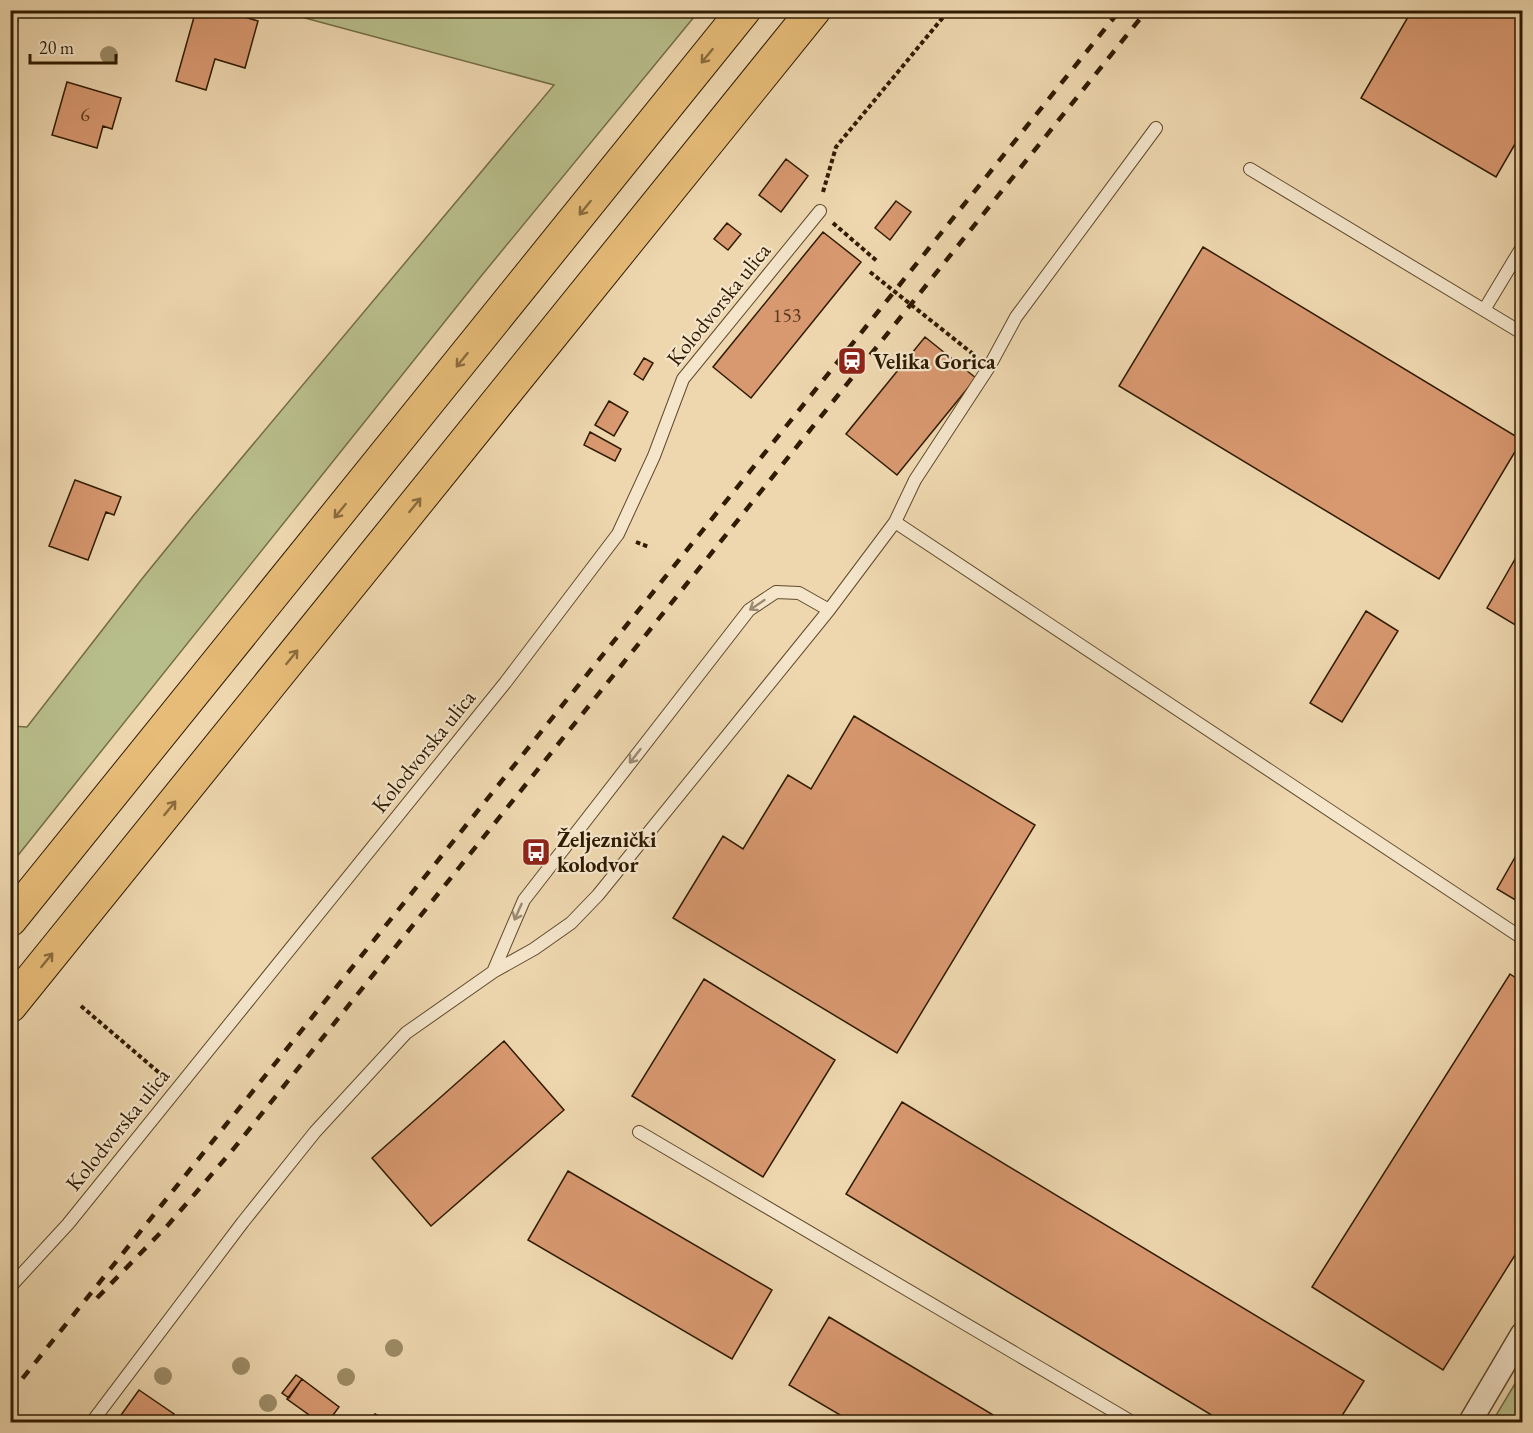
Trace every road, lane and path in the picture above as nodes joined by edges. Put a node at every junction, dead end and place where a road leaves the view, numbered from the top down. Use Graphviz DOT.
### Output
graph roads {
  1 [pos="21,10"];
  2 [pos="744,10"];
  3 [pos="814,10"];
  4 [pos="949,10"];
  5 [pos="11,36"];
  6 [pos="1156,128"];
  7 [pos="1250,169"];
  8 [pos="820,211"];
  9 [pos="1522,247"];
  10 [pos="878,262"];
  11 [pos="870,272"];
  12 [pos="1484,310"];
  13 [pos="1522,333"];
  14 [pos="989,367"];
  15 [pos="895,522"];
  16 [pos="828,610"];
  17 [pos="10,920"];
  18 [pos="1522,938"];
  19 [pos="493,972"];
  20 [pos="10,1006"];
  21 [pos="81,1006"];
  22 [pos="177,1088"];
  23 [pos="639,1132"];
  24 [pos="10,1287"];
  25 [pos="1522,1334"];
  26 [pos="92,1422"];
  27 [pos="1132,1422"];
  28 [pos="1470,1422"];
  1 -- 5 [label="path"];
  2 -- 17 [label="highway, one-way"];
  20 -- 3 [label="highway, one-way"];
  4 -- 8 [label="path"];
  6 -- 14 [label="lane"];
  7 -- 12 [label="lane"];
  8 -- 10 [label="path"];
  8 -- 22 [label="lane, Kolodvorska ulica"];
  9 -- 12 [label="lane"];
  11 -- 14 [label="path"];
  12 -- 13 [label="lane"];
  14 -- 15 [label="lane"];
  15 -- 16 [label="lane"];
  15 -- 18 [label="lane"];
  16 -- 19 [label="lane"];
  16 -- 19 [label="lane, one-way"];
  19 -- 26 [label="lane"];
  21 -- 22 [label="path"];
  22 -- 24 [label="lane, Kolodvorska ulica"];
  23 -- 27 [label="lane"];
  25 -- 28 [label="street"];
}
